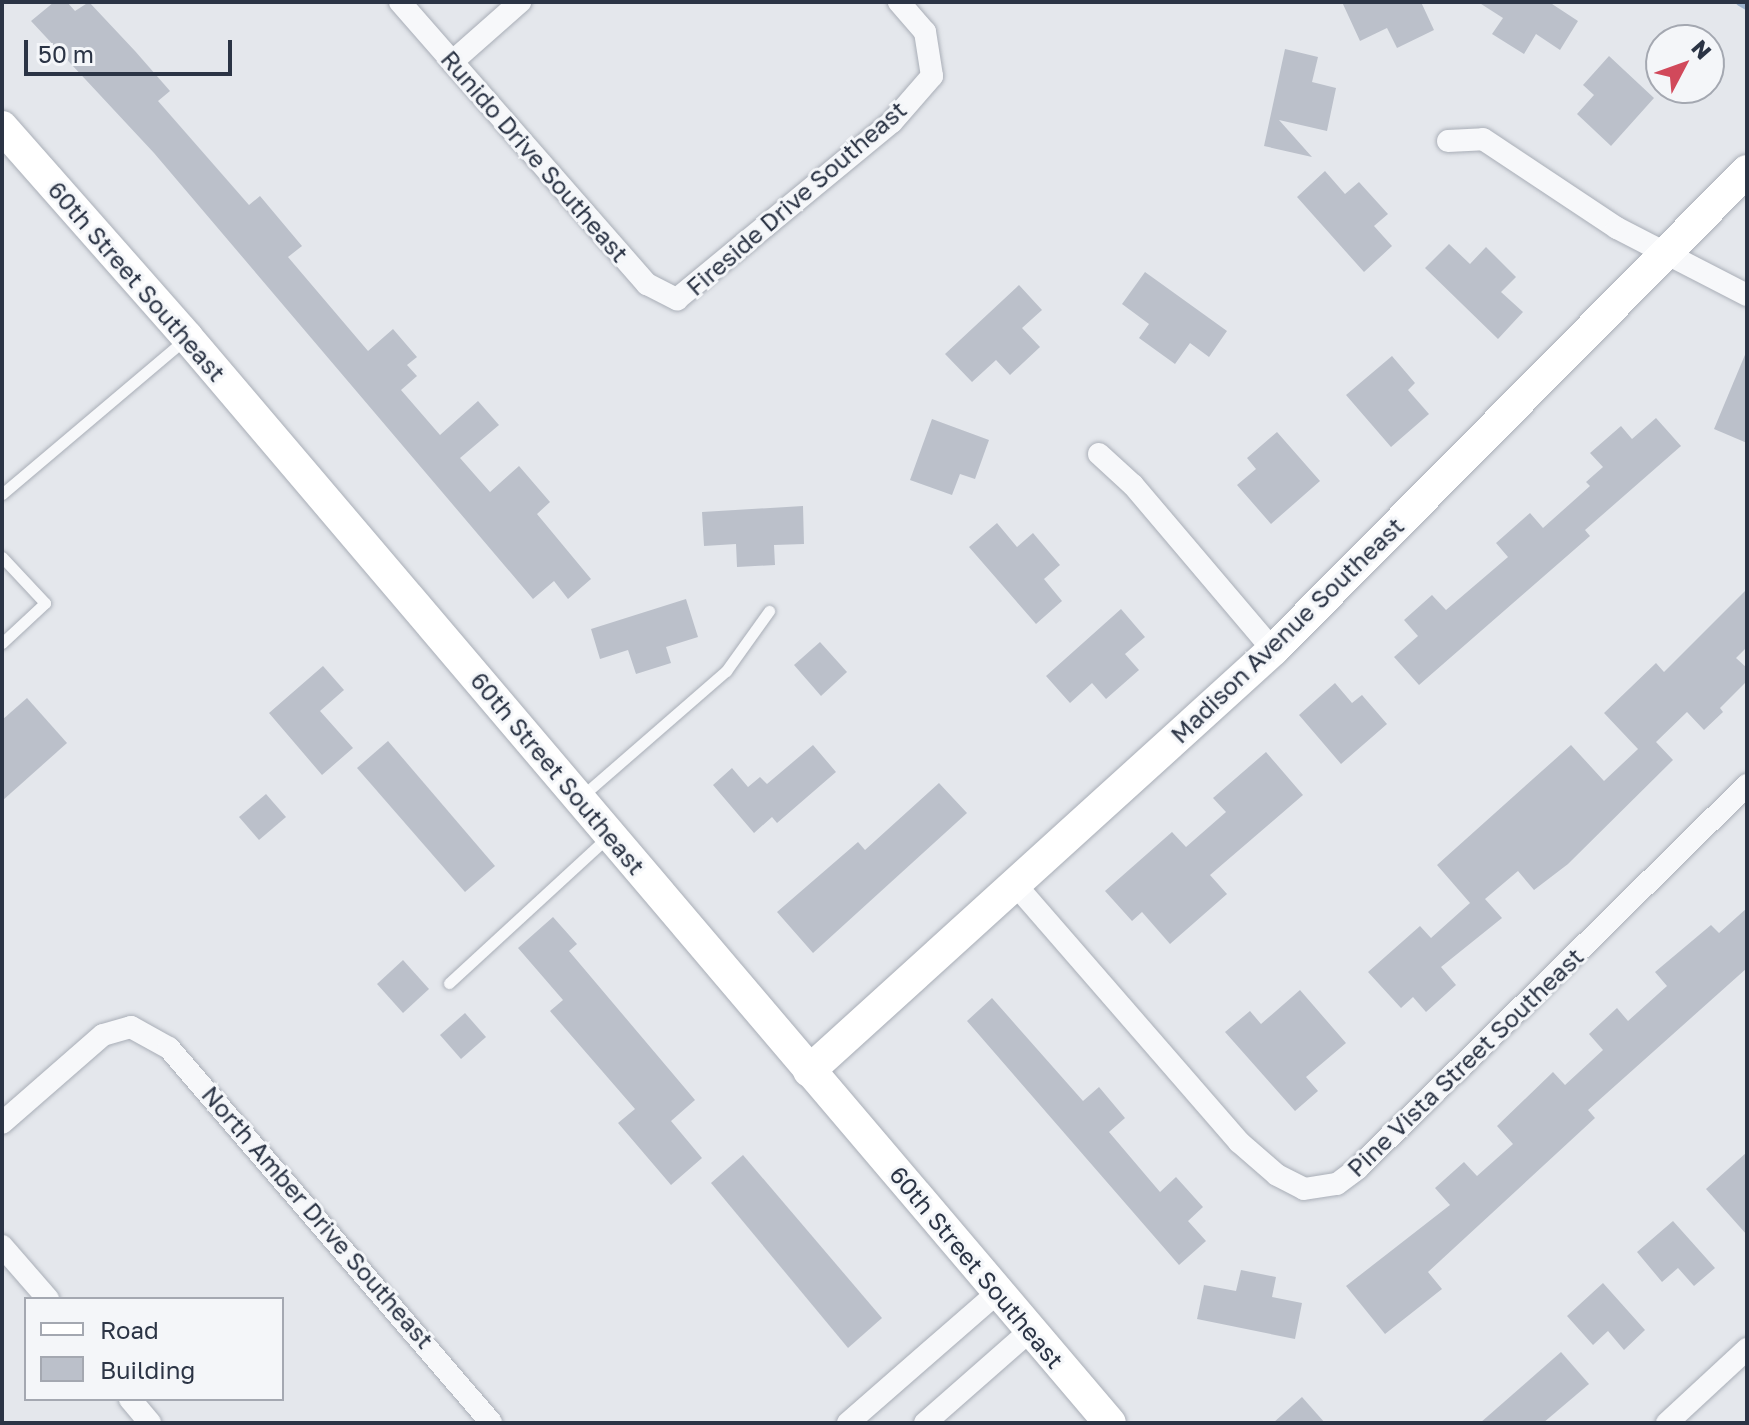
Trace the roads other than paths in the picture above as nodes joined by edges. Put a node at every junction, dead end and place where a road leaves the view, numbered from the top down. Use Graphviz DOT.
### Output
graph roads {
  1 [pos="400,2"];
  2 [pos="520,2"];
  3 [pos="899,2"];
  4 [pos="452,62"];
  5 [pos="2,127"];
  6 [pos="1448,141"];
  7 [pos="1747,171"];
  8 [pos="1665,255"];
  9 [pos="1747,295"];
  10 [pos="677,299"];
  11 [pos="187,337"];
  12 [pos="1099,454"];
  13 [pos="2,494"];
  14 [pos="2,557"];
  15 [pos="769,611"];
  16 [pos="2,643"];
  17 [pos="1273,650"];
  18 [pos="1747,785"];
  19 [pos="579,799"];
  20 [pos="610,836"];
  21 [pos="1014,883"];
  22 [pos="449,983"];
  23 [pos="809,1071"];
  24 [pos="2,1123"];
  25 [pos="2,1246"];
  26 [pos="998,1292"];
  27 [pos="46,1297"];
  28 [pos="1031,1330"];
  29 [pos="1747,1349"];
  30 [pos="132,1401"];
  31 [pos="150,1423"];
  32 [pos="491,1423"];
  33 [pos="848,1423"];
  34 [pos="925,1423"];
  35 [pos="1110,1423"];
  36 [pos="1667,1423"];
  1 -- 4 [label="street, Runido Drive Southeast"];
  2 -- 4 [label="street"];
  3 -- 10 [label="street, Fireside Drive Southeast"];
  4 -- 10 [label="street, Runido Drive Southeast"];
  5 -- 11 [label="main road, 60th Street Southeast"];
  6 -- 8 [label="street"];
  7 -- 8 [label="main road, Madison Avenue Southeast"];
  8 -- 9 [label="street"];
  8 -- 17 [label="main road, Madison Avenue Southeast"];
  11 -- 13 [label="lane"];
  11 -- 19 [label="main road, 60th Street Southeast"];
  12 -- 17 [label="street"];
  14 -- 16 [label="lane"];
  15 -- 19 [label="lane"];
  17 -- 21 [label="main road, Madison Avenue Southeast"];
  18 -- 21 [label="street, Pine Vista Street Southeast"];
  19 -- 20 [label="main road, 60th Street Southeast"];
  20 -- 22 [label="lane"];
  20 -- 23 [label="main road, 60th Street Southeast"];
  21 -- 23 [label="main road, Madison Avenue Southeast"];
  23 -- 26 [label="main road, 60th Street Southeast"];
  24 -- 32 [label="street, North Amber Drive Southeast"];
  25 -- 27 [label="street"];
  26 -- 28 [label="main road, 60th Street Southeast"];
  26 -- 33 [label="street"];
  28 -- 34 [label="street"];
  28 -- 35 [label="main road, 60th Street Southeast"];
  29 -- 36 [label="street"];
  30 -- 31 [label="street"];
}
